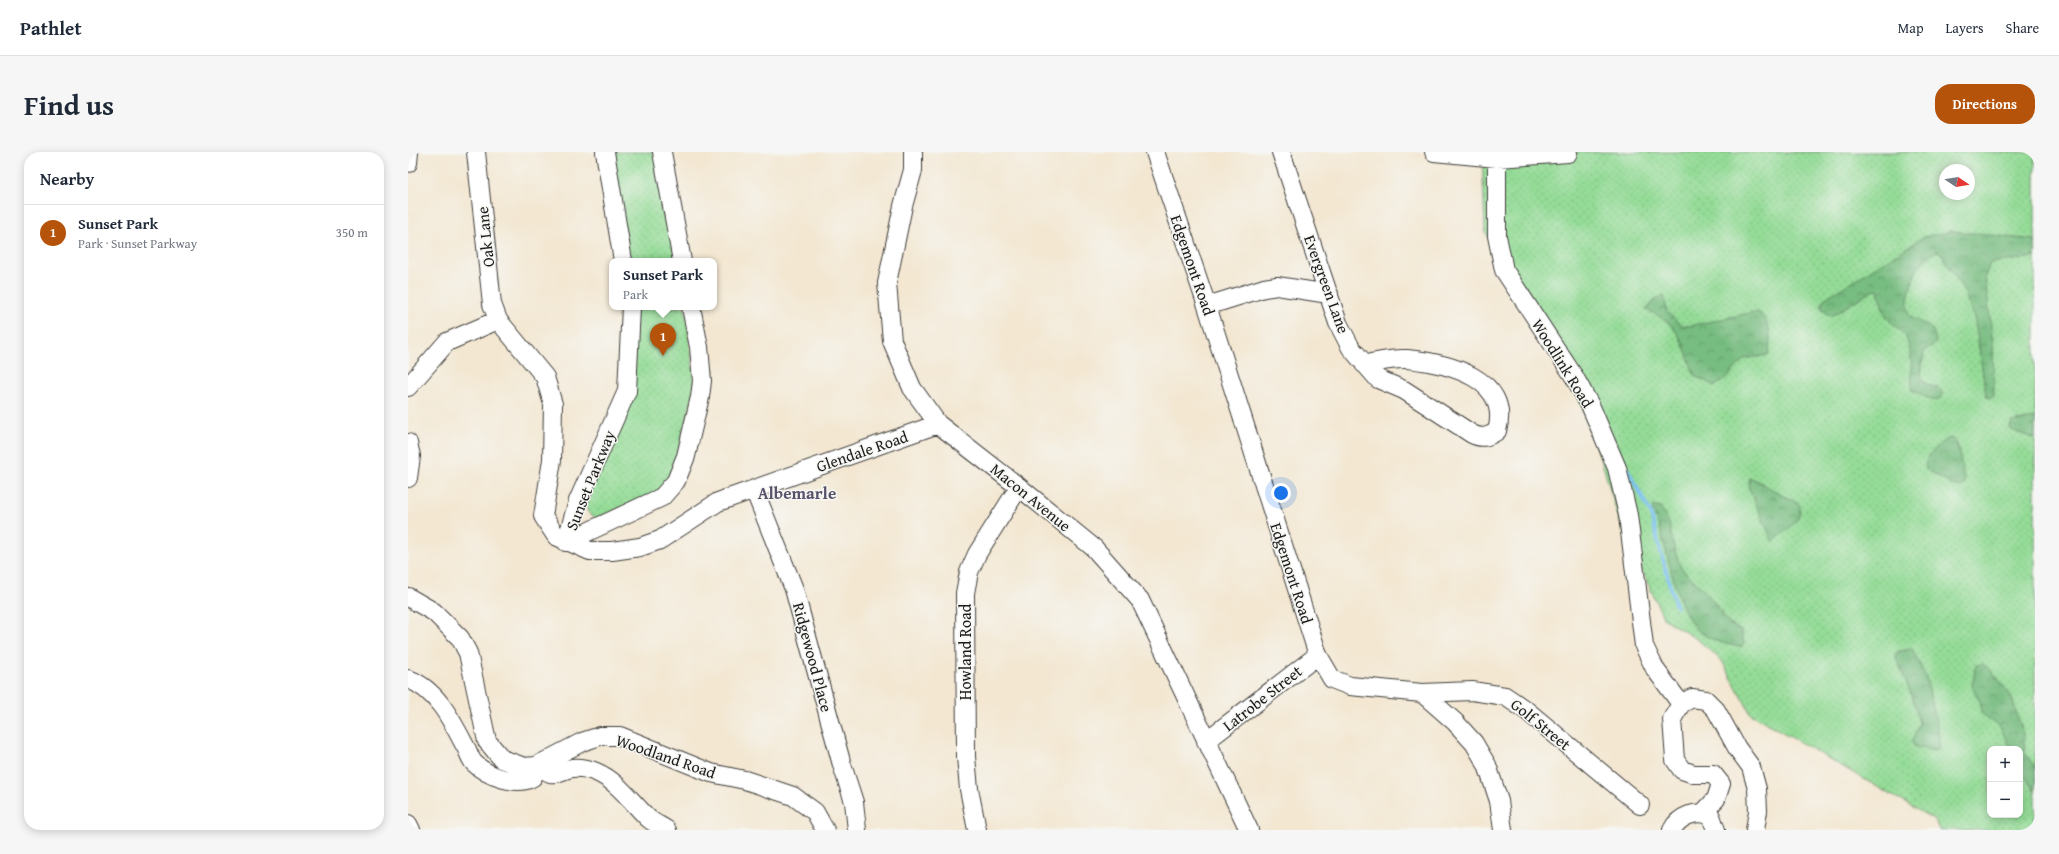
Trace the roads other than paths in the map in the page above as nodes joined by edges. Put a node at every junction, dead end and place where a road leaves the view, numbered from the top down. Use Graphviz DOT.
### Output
graph roads {
  1 [pos="409,152"];
  2 [pos="476,152"];
  3 [pos="605,152"];
  4 [pos="662,152"];
  5 [pos="912,152"];
  6 [pos="1155,152"];
  7 [pos="1281,152"];
  8 [pos="1434,152"];
  9 [pos="1568,153"];
  10 [pos="1497,158"];
  11 [pos="408,163"];
  12 [pos="623,258"];
  13 [pos="681,258"];
  14 [pos="1329,294"];
  15 [pos="1207,306"];
  16 [pos="631,310"];
  17 [pos="693,310"];
  18 [pos="498,320"];
  19 [pos="1364,364"];
  20 [pos="408,387"];
  21 [pos="938,424"];
  22 [pos="408,443"];
  23 [pos="408,478"];
  24 [pos="1019,487"];
  25 [pos="754,489"];
  26 [pos="566,542"];
  27 [pos="408,597"];
  28 [pos="1318,655"];
  29 [pos="408,678"];
  30 [pos="1422,692"];
  31 [pos="1680,704"];
  32 [pos="1206,741"];
  33 [pos="538,766"];
  34 [pos="1640,805"];
  35 [pos="1704,812"];
  36 [pos="408,824"];
  37 [pos="411,830"];
  38 [pos="667,830"];
  39 [pos="825,830"];
  40 [pos="857,830"];
  41 [pos="977,830"];
  42 [pos="1249,830"];
  43 [pos="1502,830"];
  44 [pos="1672,830"];
  45 [pos="1716,830"];
  46 [pos="1755,830"];
  1 -- 11 [label="street"];
  2 -- 18 [label="street, Oak Lane"];
  3 -- 12 [label="street"];
  4 -- 13 [label="street"];
  5 -- 21 [label="street, Macon Avenue"];
  6 -- 15 [label="street, Edgemont Road"];
  7 -- 14 [label="street, Evergreen Lane"];
  8 -- 10 [label="street"];
  9 -- 10 [label="street"];
  10 -- 31 [label="street, Woodlink Road"];
  14 -- 15 [label="street"];
  14 -- 19 [label="street, Evergreen Lane"];
  15 -- 28 [label="street, Edgemont Road"];
  16 -- 26 [label="street, Sunset Parkway"];
  17 -- 26 [label="street, Sunset Parkway"];
  18 -- 20 [label="street"];
  18 -- 26 [label="street"];
  19 -- 19 [label="street, Evergreen Lane"];
  21 -- 24 [label="street, Macon Avenue"];
  21 -- 25 [label="street, Glendale Road"];
  22 -- 23 [label="street"];
  24 -- 32 [label="street, Macon Avenue"];
  24 -- 41 [label="street, Howland Road"];
  25 -- 26 [label="street, Glendale Road"];
  25 -- 40 [label="street, Ridgewood Place"];
  27 -- 33 [label="street"];
  28 -- 30 [label="street, Edgemont Road"];
  28 -- 32 [label="street, Latrobe Street"];
  29 -- 33 [label="street"];
  30 -- 34 [label="street, Golf Street"];
  30 -- 43 [label="street"];
  31 -- 35 [label="street"];
  31 -- 46 [label="street"];
  32 -- 42 [label="street, Macon Avenue"];
  33 -- 38 [label="street"];
  33 -- 39 [label="street, Woodland Road"];
  35 -- 44 [label="street"];
  35 -- 45 [label="street"];
  36 -- 37 [label="street"];
}
